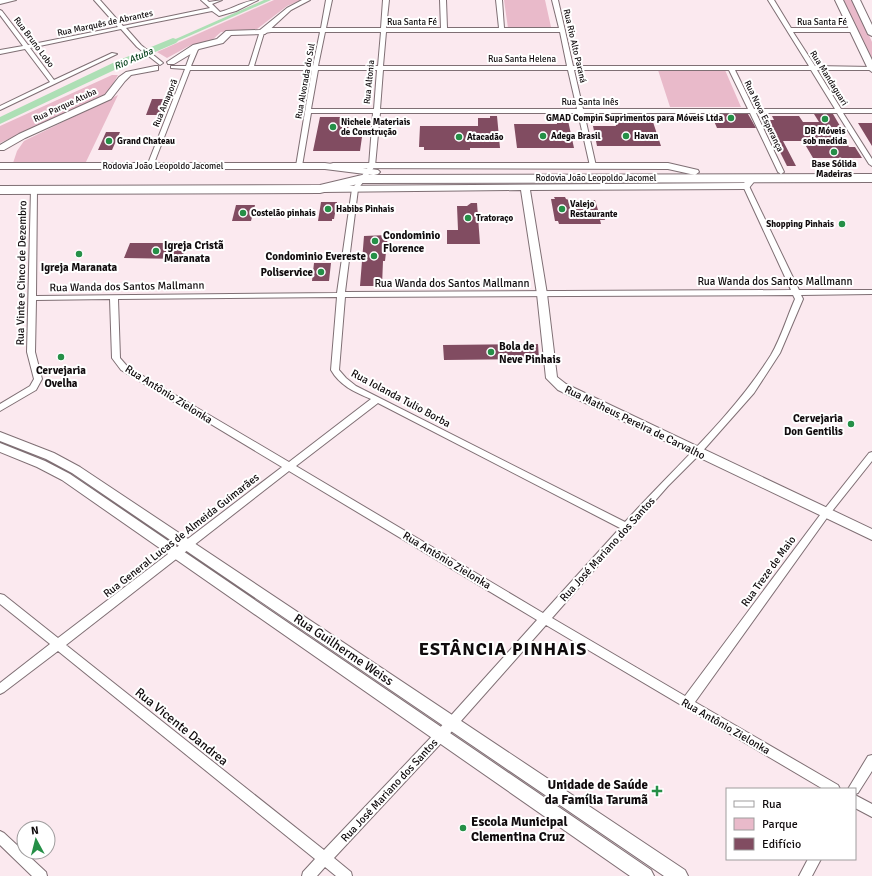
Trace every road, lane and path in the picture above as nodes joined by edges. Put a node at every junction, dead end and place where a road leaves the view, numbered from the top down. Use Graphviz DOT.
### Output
graph roads {
  1 [pos="13,0"];
  2 [pos="97,0"];
  3 [pos="219,0"];
  4 [pos="255,0"];
  5 [pos="307,0"];
  6 [pos="329,0"];
  7 [pos="386,0"];
  8 [pos="443,0"];
  9 [pos="499,0"];
  10 [pos="555,0"];
  11 [pos="771,0"];
  12 [pos="839,0"];
  13 [pos="856,0"];
  14 [pos="0,2"];
  15 [pos="206,2"];
  16 [pos="213,9"];
  17 [pos="0,12"];
  18 [pos="122,27"];
  19 [pos="323,30"];
  20 [pos="384,30"];
  21 [pos="444,30"];
  22 [pos="502,30"];
  23 [pos="562,30"];
  24 [pos="790,30"];
  25 [pos="854,30"];
  26 [pos="871,31"];
  27 [pos="262,32"];
  28 [pos="26,47"];
  29 [pos="196,47"];
  30 [pos="0,52"];
  31 [pos="114,54"];
  32 [pos="157,65"];
  33 [pos="172,65"];
  34 [pos="188,68"];
  35 [pos="251,68"];
  36 [pos="315,68"];
  37 [pos="380,68"];
  38 [pos="571,68"];
  39 [pos="730,68"];
  40 [pos="812,68"];
  41 [pos="872,68"];
  42 [pos="53,82"];
  43 [pos="0,108"];
  44 [pos="752,110"];
  45 [pos="838,110"];
  46 [pos="309,111"];
  47 [pos="376,111"];
  48 [pos="581,111"];
  49 [pos="872,111"];
  50 [pos="1,148"];
  51 [pos="872,164"];
  52 [pos="0,166"];
  53 [pos="150,166"];
  54 [pos="299,166"];
  55 [pos="593,166"];
  56 [pos="695,172"];
  57 [pos="781,172"];
  58 [pos="872,172"];
  59 [pos="364,177"];
  60 [pos="872,178"];
  61 [pos="749,182"];
  62 [pos="525,188"];
  63 [pos="34,189"];
  64 [pos="0,190"];
  65 [pos="794,291"];
  66 [pos="872,292"];
  67 [pos="341,294"];
  68 [pos="542,294"];
  69 [pos="114,297"];
  70 [pos="31,298"];
  71 [pos="377,400"];
  72 [pos="0,408"];
  73 [pos="0,436"];
  74 [pos="0,448"];
  75 [pos="697,452"];
  76 [pos="872,455"];
  77 [pos="288,467"];
  78 [pos="826,513"];
  79 [pos="626,527"];
  80 [pos="872,535"];
  81 [pos="182,549"];
  82 [pos="0,598"];
  83 [pos="545,618"];
  84 [pos="58,645"];
  85 [pos="0,689"];
  86 [pos="687,703"];
  87 [pos="452,722"];
  88 [pos="441,735"];
  89 [pos="872,760"];
  90 [pos="832,788"];
  91 [pos="855,788"];
  92 [pos="856,802"];
  93 [pos="872,811"];
  94 [pos="0,837"];
  95 [pos="325,858"];
  96 [pos="813,860"];
  97 [pos="41,876"];
  98 [pos="308,876"];
  99 [pos="346,876"];
  100 [pos="645,876"];
  101 [pos="679,876"];
  102 [pos="805,876"];
  1 -- 14 [label="street"];
  2 -- 18 [label="street"];
  3 -- 15 [label="street"];
  4 -- 16 [label="street"];
  5 -- 27 [label="street"];
  6 -- 19 [label="street, Rua Alvorada do Sul"];
  7 -- 20 [label="street, Rua Altonia"];
  8 -- 21 [label="street"];
  9 -- 22 [label="street"];
  10 -- 23 [label="street, Rua Rio Alto Paraná"];
  11 -- 24 [label="street, Rua Mandaguari"];
  12 -- 25 [label="main road"];
  13 -- 26 [label="main road"];
  15 -- 16 [label="street"];
  16 -- 18 [label="street, Rua Marquês de Abrantes"];
  17 -- 28 [label="street, Rua Bruno Lobo"];
  18 -- 28 [label="street, Rua Marquês de Abrantes"];
  18 -- 32 [label="street"];
  19 -- 20 [label="street, Rua Santa Fé"];
  19 -- 27 [label="street, Rua Santa Fé"];
  19 -- 36 [label="street, Rua Alvorada do Sul"];
  20 -- 21 [label="street, Rua Santa Fé"];
  20 -- 37 [label="street, Rua Altonia"];
  21 -- 22 [label="street, Rua Santa Fé"];
  22 -- 23 [label="street, Rua Santa Fé"];
  23 -- 38 [label="street, Rua Rio Alto Paraná"];
  24 -- 25 [label="street, Rua Santa Fé"];
  24 -- 40 [label="street, Rua Mandaguari"];
  25 -- 41 [label="main road"];
  27 -- 29 [label="street"];
  27 -- 35 [label="street"];
  28 -- 30 [label="street, Rua Marquês de Abrantes"];
  28 -- 42 [label="street, Rua Bruno Lobo"];
  29 -- 33 [label="street"];
  29 -- 34 [label="street, Rua Amaporã"];
  31 -- 42 [label="street"];
  32 -- 33 [label="street, Rua Parque Atuba"];
  32 -- 50 [label="street, Rua Parque Atuba"];
  33 -- 34 [label="street, Rua Santa Helena"];
  34 -- 35 [label="street, Rua Santa Helena"];
  34 -- 53 [label="street, Rua Amaporã"];
  35 -- 36 [label="street, Rua Santa Helena"];
  36 -- 37 [label="street, Rua Santa Helena"];
  36 -- 46 [label="street, Rua Alvorada do Sul"];
  37 -- 38 [label="street, Rua Santa Helena"];
  37 -- 47 [label="street, Rua Altonia"];
  38 -- 39 [label="street, Rua Santa Helena"];
  38 -- 48 [label="street, Rua Rio Alto Paraná"];
  39 -- 40 [label="street, Rua Santa Helena"];
  39 -- 44 [label="street, Rua Nova Esperança"];
  40 -- 41 [label="street, Rua Santa Helena"];
  40 -- 45 [label="street, Rua Mandaguari"];
  42 -- 43 [label="street"];
  44 -- 45 [label="street, Rua Santa Inês"];
  44 -- 48 [label="street, Rua Santa Inês"];
  44 -- 57 [label="street, Rua Nova Esperança"];
  45 -- 49 [label="street, Rua Santa Inês"];
  45 -- 51 [label="street, Rua Mandaguari"];
  46 -- 47 [label="street, Rua Santa Inês"];
  46 -- 54 [label="street, Rua Alvorada do Sul"];
  47 -- 48 [label="street, Rua Santa Inês"];
  47 -- 59 [label="street, Rua Altonia"];
  48 -- 55 [label="street, Rua Rio Alto Paraná"];
  52 -- 53 [label="highway, Rodovia João Leopoldo Jacomel"];
  53 -- 54 [label="highway, Rodovia João Leopoldo Jacomel"];
  54 -- 59 [label="highway, Rodovia João Leopoldo Jacomel"];
  55 -- 56 [label="street, Rodovia João Leopoldo Jacomel"];
  55 -- 59 [label="street, Rodovia João Leopoldo Jacomel"];
  56 -- 57 [label="highway, Rodovia João Leopoldo Jacomel"];
  56 -- 59 [label="highway, Rodovia João Leopoldo Jacomel"];
  57 -- 58 [label="highway, Rodovia João Leopoldo Jacomel"];
  59 -- 61 [label="highway, Rodovia João Leopoldo Jacomel"];
  59 -- 62 [label="street, Rodovia João Leopoldo Jacomel"];
  59 -- 63 [label="highway, Rodovia João Leopoldo Jacomel"];
  59 -- 67 [label="street, Rua Iolanda Tulio Borba"];
  60 -- 61 [label="highway, Rodovia João Leopoldo Jacomel"];
  61 -- 62 [label="street, Rodovia João Leopoldo Jacomel"];
  61 -- 65 [label="street, Rua José Mariano dos Santos"];
  62 -- 68 [label="street, Rua Matheus Pereira de Carvalho"];
  63 -- 64 [label="highway, Rodovia João Leopoldo Jacomel"];
  63 -- 70 [label="street, Rua Vinte e Cinco de Dezembro"];
  65 -- 66 [label="street, Rua Wanda dos Santos Mallmann"];
  65 -- 68 [label="street, Rua Wanda dos Santos Mallmann"];
  65 -- 75 [label="street, Rua José Mariano dos Santos"];
  67 -- 68 [label="street, Rua Wanda dos Santos Mallmann"];
  67 -- 69 [label="street, Rua Wanda dos Santos Mallmann"];
  67 -- 71 [label="street, Rua Iolanda Tulio Borba"];
  68 -- 75 [label="street, Rua Matheus Pereira de Carvalho"];
  69 -- 70 [label="street, Rua Wanda dos Santos Mallmann"];
  69 -- 77 [label="street, Rua Antônio Zielonka"];
  70 -- 72 [label="street, Rua Vinte e Cinco de Dezembro"];
  71 -- 77 [label="street, Rua General Lucas de Almeida Guimarães"];
  71 -- 79 [label="street, Rua Iolanda Tulio Borba"];
  73 -- 81 [label="street, Rua Guilherme Weiss"];
  74 -- 81 [label="street, Rua Guilherme Weiss"];
  75 -- 78 [label="street, Rua Matheus Pereira de Carvalho"];
  75 -- 79 [label="street, Rua José Mariano dos Santos"];
  76 -- 78 [label="street, Rua Treze de Maio"];
  77 -- 81 [label="street, Rua General Lucas de Almeida Guimarães"];
  77 -- 83 [label="street, Rua Antônio Zielonka"];
  78 -- 80 [label="street, Rua Matheus Pereira de Carvalho"];
  78 -- 86 [label="street, Rua Treze de Maio"];
  79 -- 83 [label="street, Rua José Mariano dos Santos"];
  81 -- 84 [label="street, Rua General Lucas de Almeida Guimarães"];
  81 -- 87 [label="street, Rua Guilherme Weiss"];
  81 -- 88 [label="street, Rua Guilherme Weiss"];
  82 -- 84 [label="street, Rua Vicente Dandrea"];
  83 -- 86 [label="street, Rua Antônio Zielonka"];
  83 -- 87 [label="street, Rua José Mariano dos Santos"];
  84 -- 85 [label="street, Rua General Lucas de Almeida Guimarães"];
  84 -- 95 [label="street, Rua Vicente Dandrea"];
  86 -- 90 [label="street, Rua Antônio Zielonka"];
  87 -- 88 [label="street, Rua José Mariano dos Santos"];
  87 -- 101 [label="street, Rua Guilherme Weiss"];
  88 -- 95 [label="street, Rua José Mariano dos Santos"];
  88 -- 100 [label="street, Rua Guilherme Weiss"];
  89 -- 91 [label="street"];
  92 -- 93 [label="street"];
  94 -- 97 [label="street"];
  95 -- 98 [label="street, Rua José Mariano dos Santos"];
  95 -- 99 [label="street, Rua Vicente Dandrea"];
  96 -- 102 [label="street"];
}
